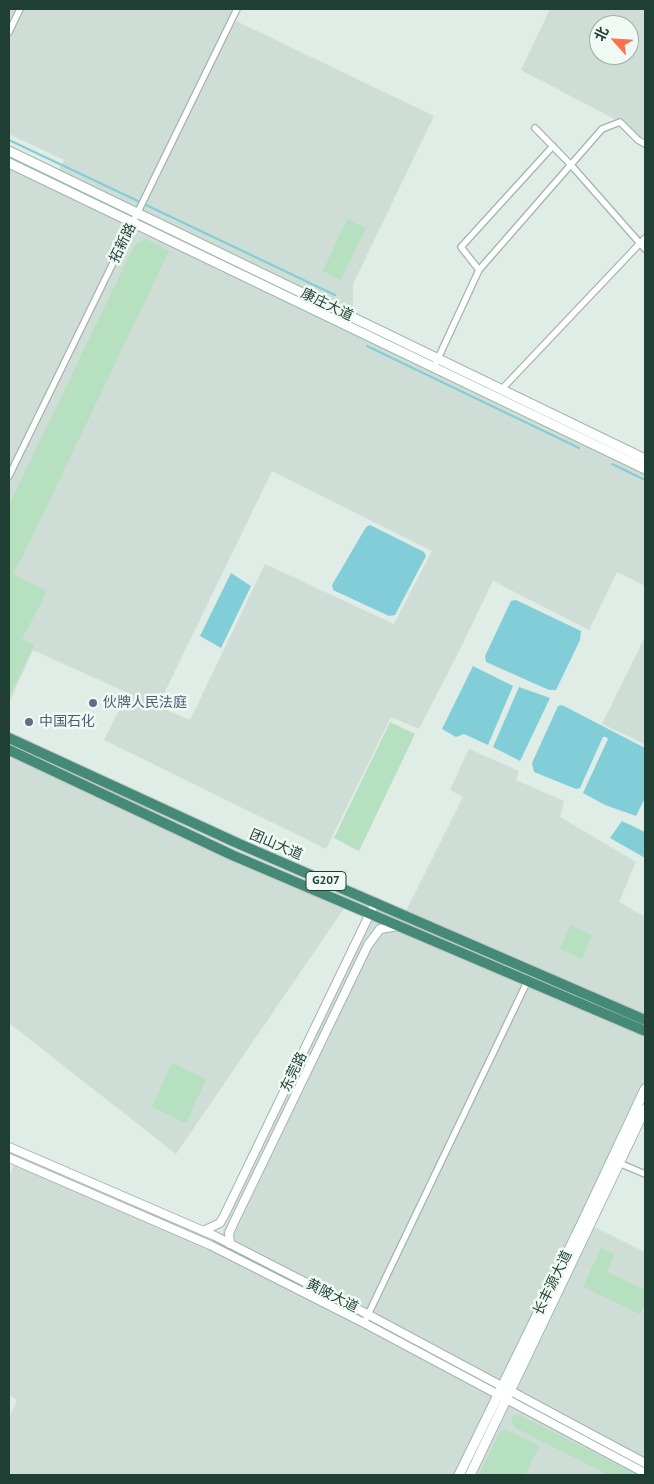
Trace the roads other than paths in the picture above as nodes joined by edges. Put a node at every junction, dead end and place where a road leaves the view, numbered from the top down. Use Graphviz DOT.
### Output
graph roads {
  1 [pos="20,9"];
  2 [pos="236,9"];
  3 [pos="9,32"];
  4 [pos="535,128"];
  5 [pos="645,144"];
  6 [pos="553,146"];
  7 [pos="9,151"];
  8 [pos="9,163"];
  9 [pos="571,165"];
  10 [pos="138,213"];
  11 [pos="133,222"];
  12 [pos="645,238"];
  13 [pos="640,243"];
  14 [pos="645,249"];
  15 [pos="479,270"];
  16 [pos="436,363"];
  17 [pos="501,390"];
  18 [pos="644,457"];
  19 [pos="645,469"];
  20 [pos="9,476"];
  21 [pos="9,738"];
  22 [pos="9,750"];
  23 [pos="375,902"];
  24 [pos="370,914"];
  25 [pos="399,926"];
  26 [pos="532,970"];
  27 [pos="527,981"];
  28 [pos="645,1020"];
  29 [pos="645,1031"];
  30 [pos="645,1089"];
  31 [pos="645,1109"];
  32 [pos="9,1147"];
  33 [pos="9,1158"];
  34 [pos="619,1163"];
  35 [pos="645,1174"];
  36 [pos="203,1231"];
  37 [pos="230,1244"];
  38 [pos="369,1315"];
  39 [pos="364,1323"];
  40 [pos="504,1393"];
  41 [pos="645,1463"];
  42 [pos="645,1473"];
  43 [pos="459,1475"];
  44 [pos="470,1475"];
  1 -- 3 [label="street"];
  2 -- 10 [label="street, 拓新路"];
  4 -- 6 [label="street"];
  5 -- 9 [label="street"];
  6 -- 9 [label="street"];
  6 -- 15 [label="street"];
  7 -- 10 [label="main road, 康庄大道"];
  8 -- 11 [label="main road, 康庄大道"];
  9 -- 13 [label="street"];
  9 -- 15 [label="street"];
  10 -- 11 [label="street, 拓新路"];
  10 -- 16 [label="main road, 康庄大道"];
  11 -- 16 [label="main road, 康庄大道"];
  11 -- 20 [label="street, 拓新路"];
  12 -- 13 [label="street"];
  13 -- 14 [label="street"];
  13 -- 17 [label="street"];
  15 -- 16 [label="street"];
  16 -- 17 [label="main road, 康庄大道"];
  16 -- 19 [label="main road, 康庄大道"];
  17 -- 18 [label="main road, 康庄大道"];
  21 -- 23 [label="highway, 团山大道 / G207"];
  22 -- 24 [label="highway, 团山大道 / G207"];
  23 -- 24 [label="street, 东莞路"];
  23 -- 26 [label="highway, 团山大道 / G207"];
  24 -- 25 [label="highway, 团山大道 / G207"];
  24 -- 36 [label="street, 东莞路"];
  25 -- 27 [label="highway, 团山大道 / G207"];
  25 -- 37 [label="street, 东莞路"];
  26 -- 27 [label="street"];
  26 -- 28 [label="highway, 团山大道 / G207"];
  27 -- 29 [label="highway, 团山大道 / G207"];
  27 -- 38 [label="street"];
  30 -- 40 [label="main road, 长丰源大道"];
  31 -- 34 [label="main road, 长丰源大道"];
  32 -- 36 [label="street, 黄陂大道"];
  33 -- 39 [label="street, 黄陂大道"];
  34 -- 35 [label="street"];
  34 -- 40 [label="main road, 长丰源大道"];
  36 -- 37 [label="street, 黄陂大道"];
  37 -- 38 [label="street, 黄陂大道"];
  38 -- 39 [label="street"];
  38 -- 40 [label="street, 黄陂大道"];
  39 -- 40 [label="street, 黄陂大道"];
  40 -- 41 [label="street, 黄陂大道"];
  40 -- 42 [label="street, 黄陂大道"];
  40 -- 43 [label="main road, 长丰源大道"];
  40 -- 44 [label="main road, 长丰源大道"];
}
